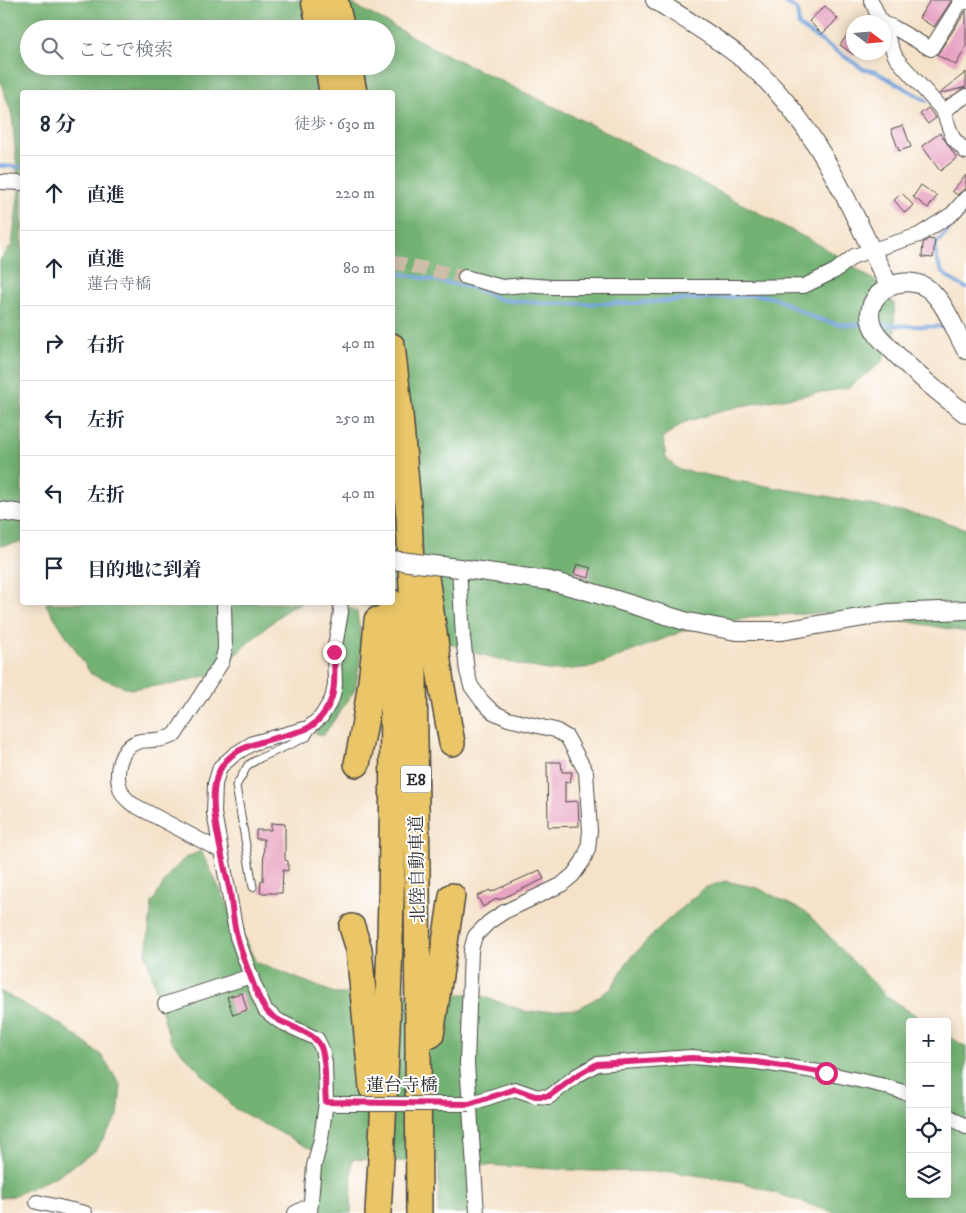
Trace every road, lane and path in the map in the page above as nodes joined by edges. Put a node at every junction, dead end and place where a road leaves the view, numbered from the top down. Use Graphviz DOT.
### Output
graph roads {
  1 [pos="314,0"];
  2 [pos="336,0"];
  3 [pos="655,0"];
  4 [pos="871,0"];
  5 [pos="966,2"];
  6 [pos="878,15"];
  7 [pos="318,20"];
  8 [pos="340,20"];
  9 [pos="891,26"];
  10 [pos="891,46"];
  11 [pos="329,75"];
  12 [pos="351,75"];
  13 [pos="332,90"];
  14 [pos="354,90"];
  15 [pos="966,96"];
  16 [pos="943,111"];
  17 [pos="966,152"];
  18 [pos="0,182"];
  19 [pos="20,183"];
  20 [pos="966,198"];
  21 [pos="872,251"];
  22 [pos="465,277"];
  23 [pos="890,286"];
  24 [pos="966,350"];
  25 [pos="395,372"];
  26 [pos="966,414"];
  27 [pos="400,415"];
  28 [pos="0,511"];
  29 [pos="20,514"];
  30 [pos="395,560"];
  31 [pos="459,568"];
  32 [pos="224,605"];
  33 [pos="340,605"];
  34 [pos="378,605"];
  35 [pos="391,605"];
  36 [pos="966,610"];
  37 [pos="316,722"];
  38 [pos="452,742"];
  39 [pos="357,764"];
  40 [pos="222,851"];
  41 [pos="253,887"];
  42 [pos="452,896"];
  43 [pos="352,927"];
  44 [pos="251,976"];
  45 [pos="164,1004"];
  46 [pos="906,1093"];
  47 [pos="330,1103"];
  48 [pos="469,1104"];
  49 [pos="951,1117"];
  50 [pos="966,1126"];
  51 [pos="37,1202"];
  52 [pos="310,1209"];
  53 [pos="85,1213"];
  54 [pos="294,1213"];
  55 [pos="377,1213"];
  56 [pos="419,1213"];
  57 [pos="425,1213"];
  58 [pos="477,1213"];
  1 -- 7 [label="highway"];
  2 -- 8 [label="highway"];
  3 -- 21 [label="street"];
  4 -- 6 [label="street"];
  5 -- 9 [label="street"];
  10 -- 16 [label="street"];
  11 -- 13 [label="highway"];
  12 -- 14 [label="highway"];
  15 -- 16 [label="street"];
  16 -- 17 [label="street"];
  18 -- 19 [label="street"];
  20 -- 21 [label="street"];
  21 -- 22 [label="street"];
  21 -- 23 [label="street"];
  23 -- 24 [label="street"];
  23 -- 26 [label="street"];
  25 -- 27 [label="highway, 北陸自動車道 / E8"];
  27 -- 38 [label="highway"];
  27 -- 56 [label="highway, 北陸自動車道 / E8"];
  28 -- 29 [label="street"];
  30 -- 31 [label="street, bridge"];
  31 -- 36 [label="street"];
  31 -- 48 [label="street"];
  32 -- 40 [label="street"];
  33 -- 37 [label="street"];
  34 -- 39 [label="highway"];
  35 -- 55 [label="highway, 北陸自動車道 / E8"];
  37 -- 40 [label="street"];
  37 -- 41 [label="lane"];
  40 -- 44 [label="street"];
  42 -- 57 [label="highway"];
  43 -- 55 [label="highway"];
  44 -- 45 [label="street"];
  44 -- 47 [label="street"];
  46 -- 48 [label="street, 蓮台寺橋"];
  47 -- 48 [label="street, 蓮台寺橋, bridge"];
  47 -- 52 [label="street"];
  48 -- 58 [label="street"];
  49 -- 50 [label="street"];
  51 -- 53 [label="street"];
  52 -- 54 [label="street"];
}
